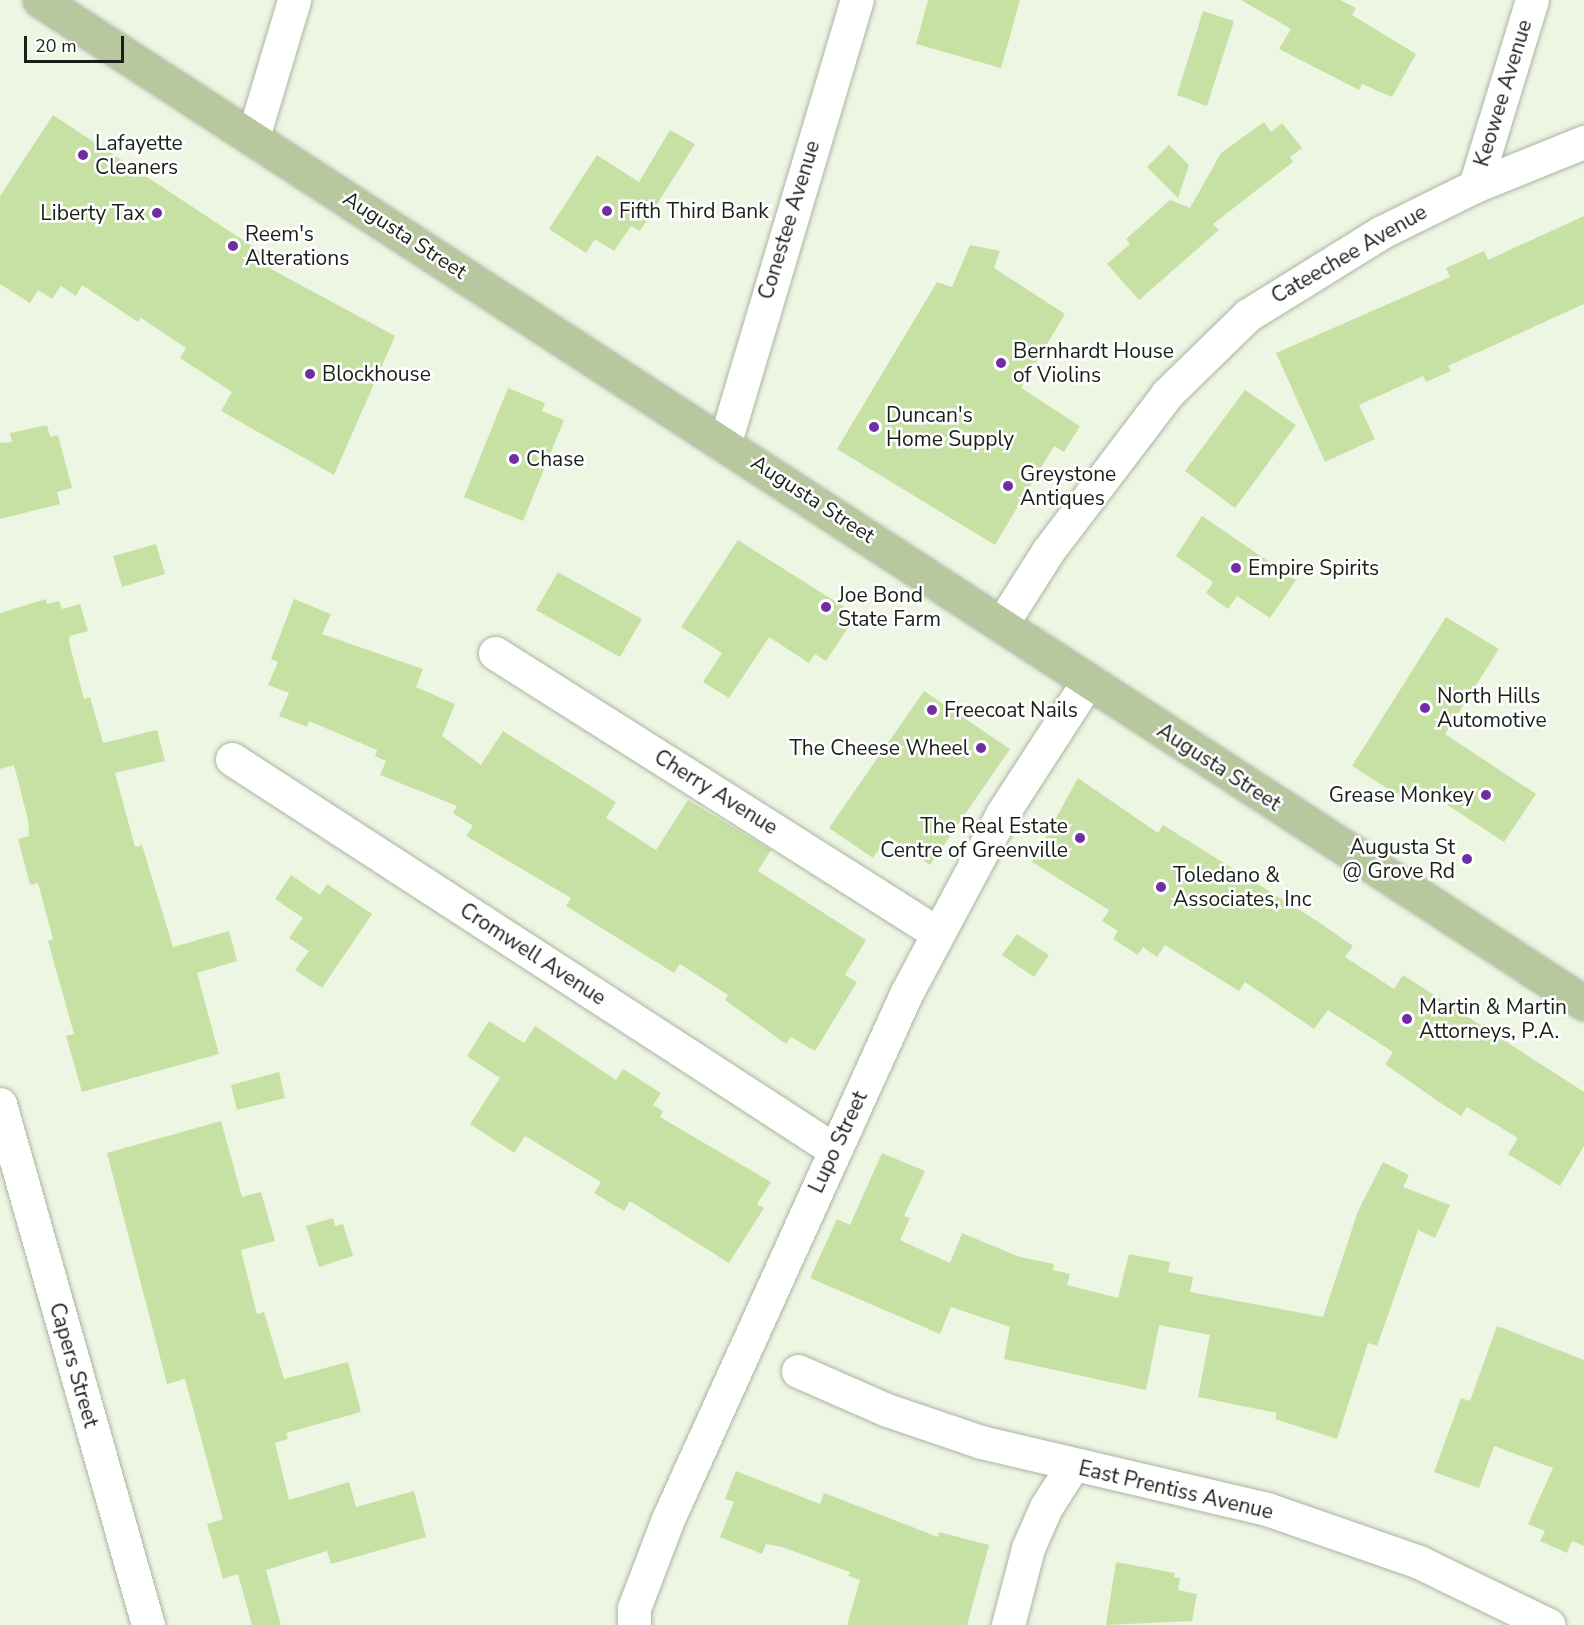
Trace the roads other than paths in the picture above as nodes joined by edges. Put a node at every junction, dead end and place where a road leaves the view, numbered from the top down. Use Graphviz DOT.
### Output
graph roads {
  1 [pos="40,0"];
  2 [pos="294,0"];
  3 [pos="857,0"];
  4 [pos="1532,0"];
  5 [pos="253,137"];
  6 [pos="1584,142"];
  7 [pos="1475,186"];
  8 [pos="725,442"];
  9 [pos="1003,622"];
  10 [pos="495,653"];
  11 [pos="1088,681"];
  12 [pos="232,759"];
  13 [pos="937,933"];
  14 [pos="1584,1003"];
  15 [pos="0,1104"];
  16 [pos="833,1149"];
  17 [pos="798,1371"];
  18 [pos="1073,1465"];
  19 [pos="148,1625"];
  20 [pos="634,1625"];
  21 [pos="1008,1625"];
  22 [pos="1549,1625"];
  1 -- 5 [label="main road, Augusta Street"];
  2 -- 5 [label="street"];
  3 -- 8 [label="street, Conestee Avenue"];
  4 -- 7 [label="street, Keowee Avenue"];
  5 -- 8 [label="main road, Augusta Street"];
  6 -- 7 [label="street, Cateechee Avenue"];
  7 -- 9 [label="street, Cateechee Avenue"];
  8 -- 9 [label="main road, Augusta Street"];
  9 -- 11 [label="main road, Augusta Street"];
  10 -- 13 [label="street, Cherry Avenue"];
  11 -- 13 [label="street, Lupo Street"];
  11 -- 14 [label="main road, Augusta Street"];
  12 -- 16 [label="street, Cromwell Avenue"];
  13 -- 16 [label="street, Lupo Street"];
  15 -- 19 [label="street, Capers Street"];
  16 -- 20 [label="street, Lupo Street"];
  17 -- 18 [label="street, East Prentiss Avenue"];
  18 -- 21 [label="street"];
  18 -- 22 [label="street, East Prentiss Avenue"];
}
